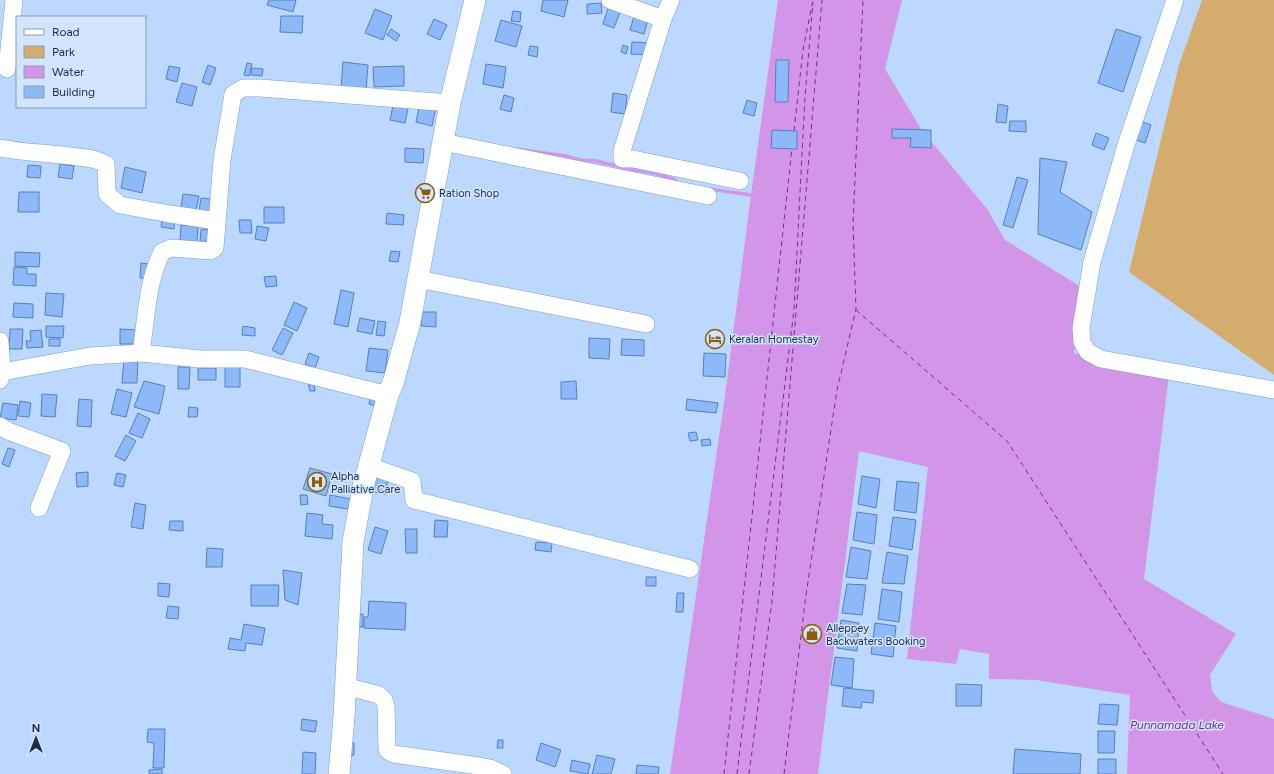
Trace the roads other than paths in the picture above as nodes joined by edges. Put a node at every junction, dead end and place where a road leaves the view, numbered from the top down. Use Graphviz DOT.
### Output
graph roads {
  1 [pos="14,0"];
  2 [pos="475,0"];
  3 [pos="610,0"];
  4 [pos="671,0"];
  5 [pos="1175,0"];
  6 [pos="663,19"];
  7 [pos="7,69"];
  8 [pos="450,103"];
  9 [pos="443,142"];
  10 [pos="0,148"];
  11 [pos="740,181"];
  12 [pos="708,196"];
  13 [pos="217,221"];
  14 [pos="418,279"];
  15 [pos="646,324"];
  16 [pos="0,342"];
  17 [pos="141,353"];
  18 [pos="1,376"];
  19 [pos="1274,390"];
  20 [pos="388,395"];
  21 [pos="0,426"];
  22 [pos="369,466"];
  23 [pos="39,508"];
  24 [pos="690,569"];
  25 [pos="345,686"];
  26 [pos="339,774"];
  27 [pos="503,774"];
  1 -- 7 [label="street"];
  2 -- 8 [label="main road"];
  3 -- 6 [label="street"];
  4 -- 6 [label="street"];
  5 -- 19 [label="street"];
  6 -- 11 [label="street"];
  8 -- 9 [label="main road"];
  8 -- 13 [label="street"];
  9 -- 12 [label="street"];
  9 -- 14 [label="main road"];
  10 -- 13 [label="street"];
  13 -- 17 [label="street"];
  14 -- 15 [label="street"];
  14 -- 20 [label="main road"];
  16 -- 18 [label="street"];
  17 -- 18 [label="street"];
  17 -- 20 [label="street"];
  20 -- 22 [label="main road"];
  21 -- 23 [label="street"];
  22 -- 24 [label="street"];
  22 -- 25 [label="main road"];
  25 -- 26 [label="main road"];
  25 -- 27 [label="street"];
}
